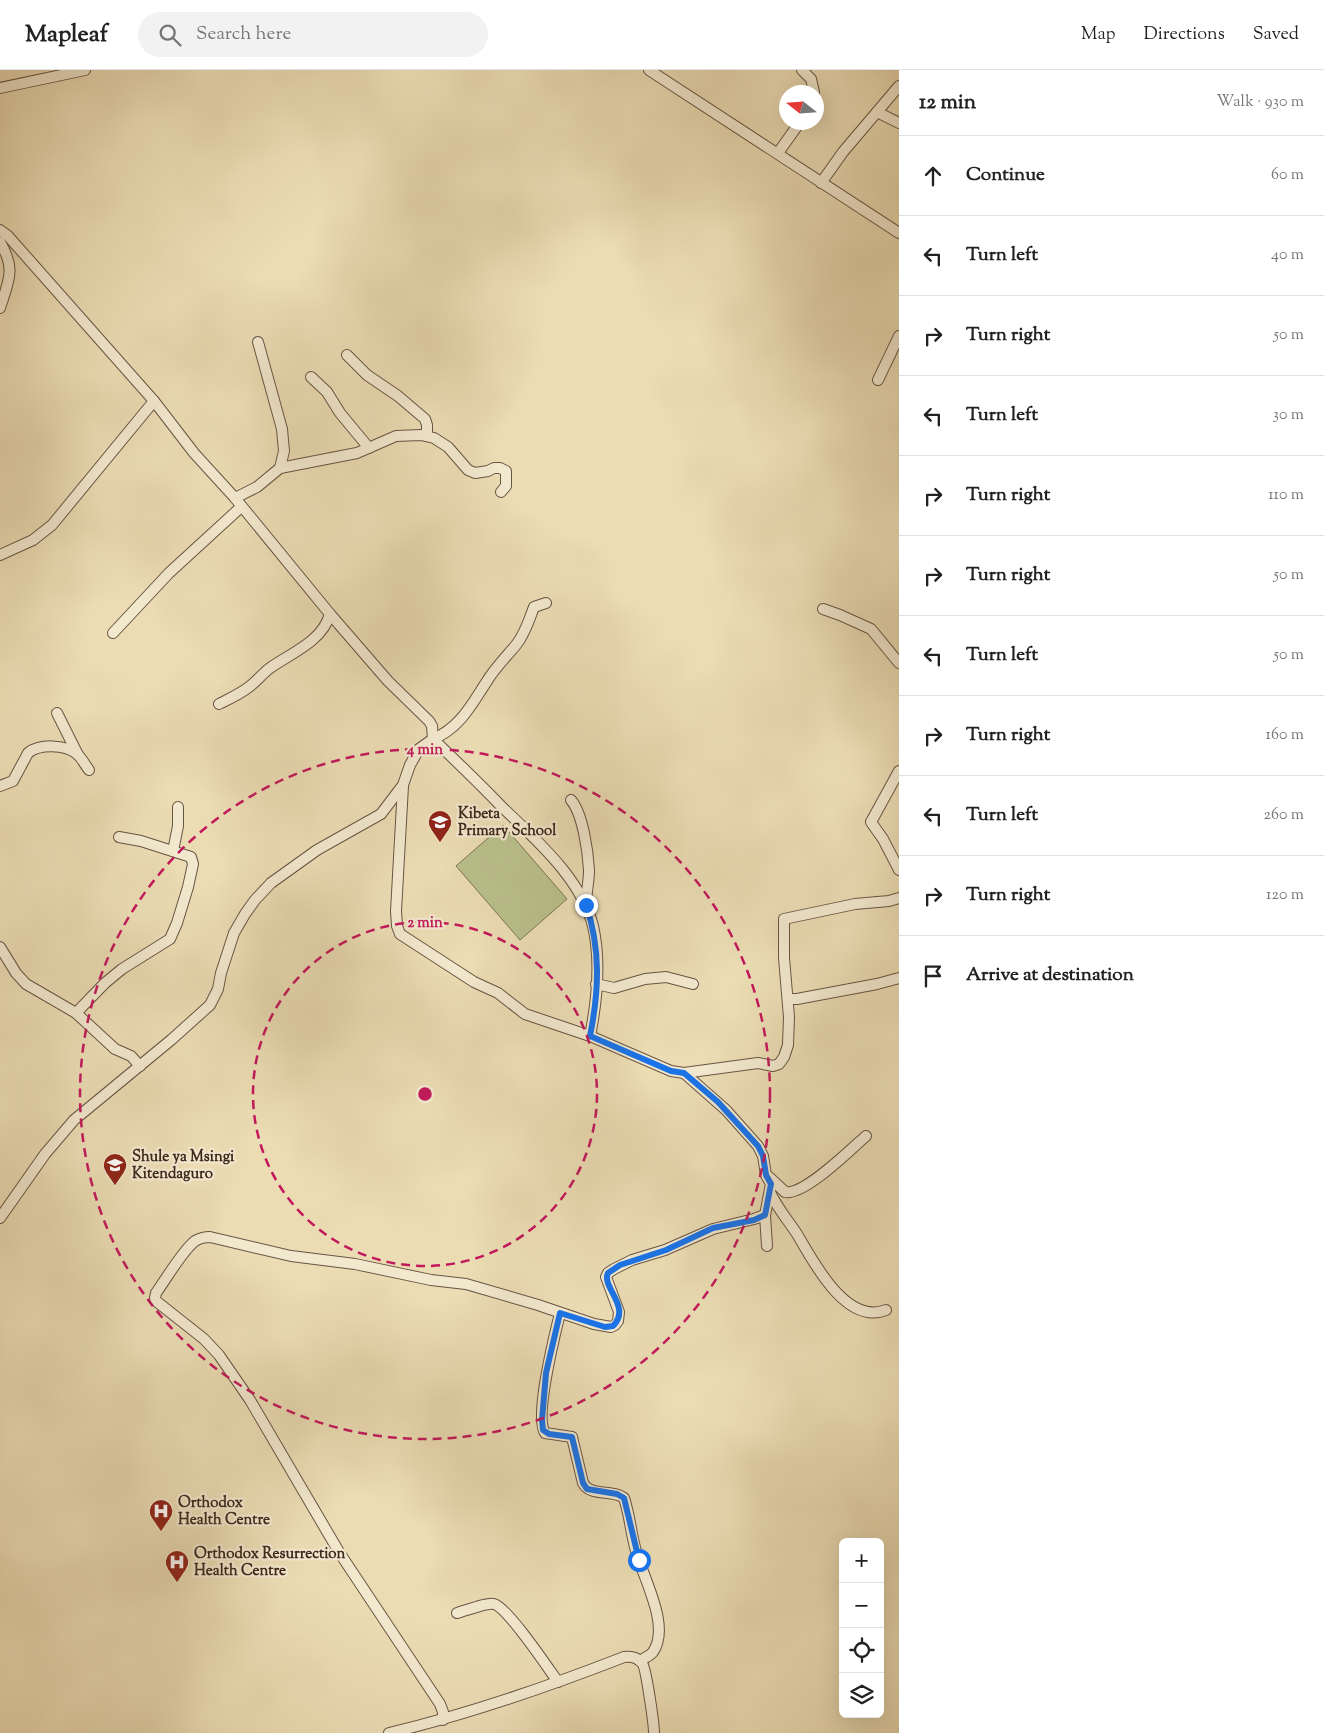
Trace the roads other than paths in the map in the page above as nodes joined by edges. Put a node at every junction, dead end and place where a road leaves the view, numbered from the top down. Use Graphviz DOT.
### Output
graph roads {
  1 [pos="85,70"];
  2 [pos="649,70"];
  3 [pos="802,70"];
  4 [pos="812,85"];
  5 [pos="899,86"];
  6 [pos="0,88"];
  7 [pos="877,112"];
  8 [pos="899,123"];
  9 [pos="794,130"];
  10 [pos="778,153"];
  11 [pos="821,182"];
  12 [pos="899,233"];
  13 [pos="2,238"];
  14 [pos="0,308"];
  15 [pos="899,336"];
  16 [pos="258,342"];
  17 [pos="347,355"];
  18 [pos="311,377"];
  19 [pos="878,380"];
  20 [pos="154,401"];
  21 [pos="427,436"];
  22 [pos="370,448"];
  23 [pos="280,468"];
  24 [pos="501,492"];
  25 [pos="234,498"];
  26 [pos="241,507"];
  27 [pos="0,555"];
  28 [pos="546,603"];
  29 [pos="823,609"];
  30 [pos="330,614"];
  31 [pos="112,633"];
  32 [pos="899,663"];
  33 [pos="218,704"];
  34 [pos="57,713"];
  35 [pos="433,739"];
  36 [pos="79,755"];
  37 [pos="88,770"];
  38 [pos="899,772"];
  39 [pos="403,785"];
  40 [pos="0,786"];
  41 [pos="571,800"];
  42 [pos="178,807"];
  43 [pos="118,837"];
  44 [pos="173,851"];
  45 [pos="899,870"];
  46 [pos="899,898"];
  47 [pos="586,905"];
  48 [pos="0,947"];
  49 [pos="899,978"];
  50 [pos="596,984"];
  51 [pos="692,984"];
  52 [pos="788,998"];
  53 [pos="76,1013"];
  54 [pos="590,1036"];
  55 [pos="140,1066"];
  56 [pos="684,1073"];
  57 [pos="866,1136"];
  58 [pos="766,1175"];
  59 [pos="770,1192"];
  60 [pos="765,1215"];
  61 [pos="0,1217"];
  62 [pos="767,1246"];
  63 [pos="886,1310"];
  64 [pos="560,1313"];
  65 [pos="457,1613"];
  66 [pos="640,1660"];
  67 [pos="558,1682"];
  68 [pos="443,1720"];
  69 [pos="389,1733"];
  70 [pos="654,1733"];
  1 -- 6 [label="street"];
  2 -- 10 [label="street"];
  3 -- 4 [label="street"];
  5 -- 7 [label="street"];
  7 -- 8 [label="street"];
  7 -- 11 [label="street"];
  9 -- 10 [label="street"];
  10 -- 11 [label="street"];
  11 -- 12 [label="street"];
  13 -- 14 [label="street"];
  13 -- 20 [label="street"];
  15 -- 19 [label="street"];
  16 -- 23 [label="street"];
  17 -- 21 [label="street"];
  18 -- 22 [label="street"];
  20 -- 25 [label="street"];
  20 -- 27 [label="street"];
  21 -- 22 [label="street"];
  21 -- 24 [label="street"];
  22 -- 23 [label="street"];
  23 -- 25 [label="street"];
  25 -- 26 [label="street"];
  26 -- 30 [label="street"];
  26 -- 31 [label="street"];
  28 -- 35 [label="street"];
  29 -- 32 [label="street"];
  30 -- 33 [label="street"];
  30 -- 35 [label="street"];
  34 -- 36 [label="street"];
  35 -- 39 [label="street"];
  35 -- 47 [label="street"];
  36 -- 37 [label="street"];
  36 -- 40 [label="street"];
  38 -- 45 [label="street"];
  39 -- 54 [label="street"];
  39 -- 55 [label="street"];
  41 -- 47 [label="street"];
  42 -- 44 [label="street"];
  43 -- 44 [label="street"];
  44 -- 53 [label="street"];
  46 -- 52 [label="street"];
  47 -- 50 [label="street"];
  48 -- 53 [label="street"];
  49 -- 52 [label="street"];
  50 -- 51 [label="street"];
  50 -- 54 [label="street"];
  52 -- 56 [label="street"];
  53 -- 55 [label="street"];
  54 -- 56 [label="street"];
  55 -- 61 [label="street"];
  56 -- 58 [label="street"];
  57 -- 58 [label="street"];
  58 -- 59 [label="street"];
  59 -- 60 [label="street"];
  59 -- 63 [label="street"];
  60 -- 62 [label="street"];
  60 -- 64 [label="street"];
  64 -- 66 [label="street"];
  64 -- 68 [label="street"];
  65 -- 67 [label="street"];
  66 -- 67 [label="street"];
  66 -- 70 [label="street"];
  67 -- 68 [label="street"];
  68 -- 69 [label="street"];
}
